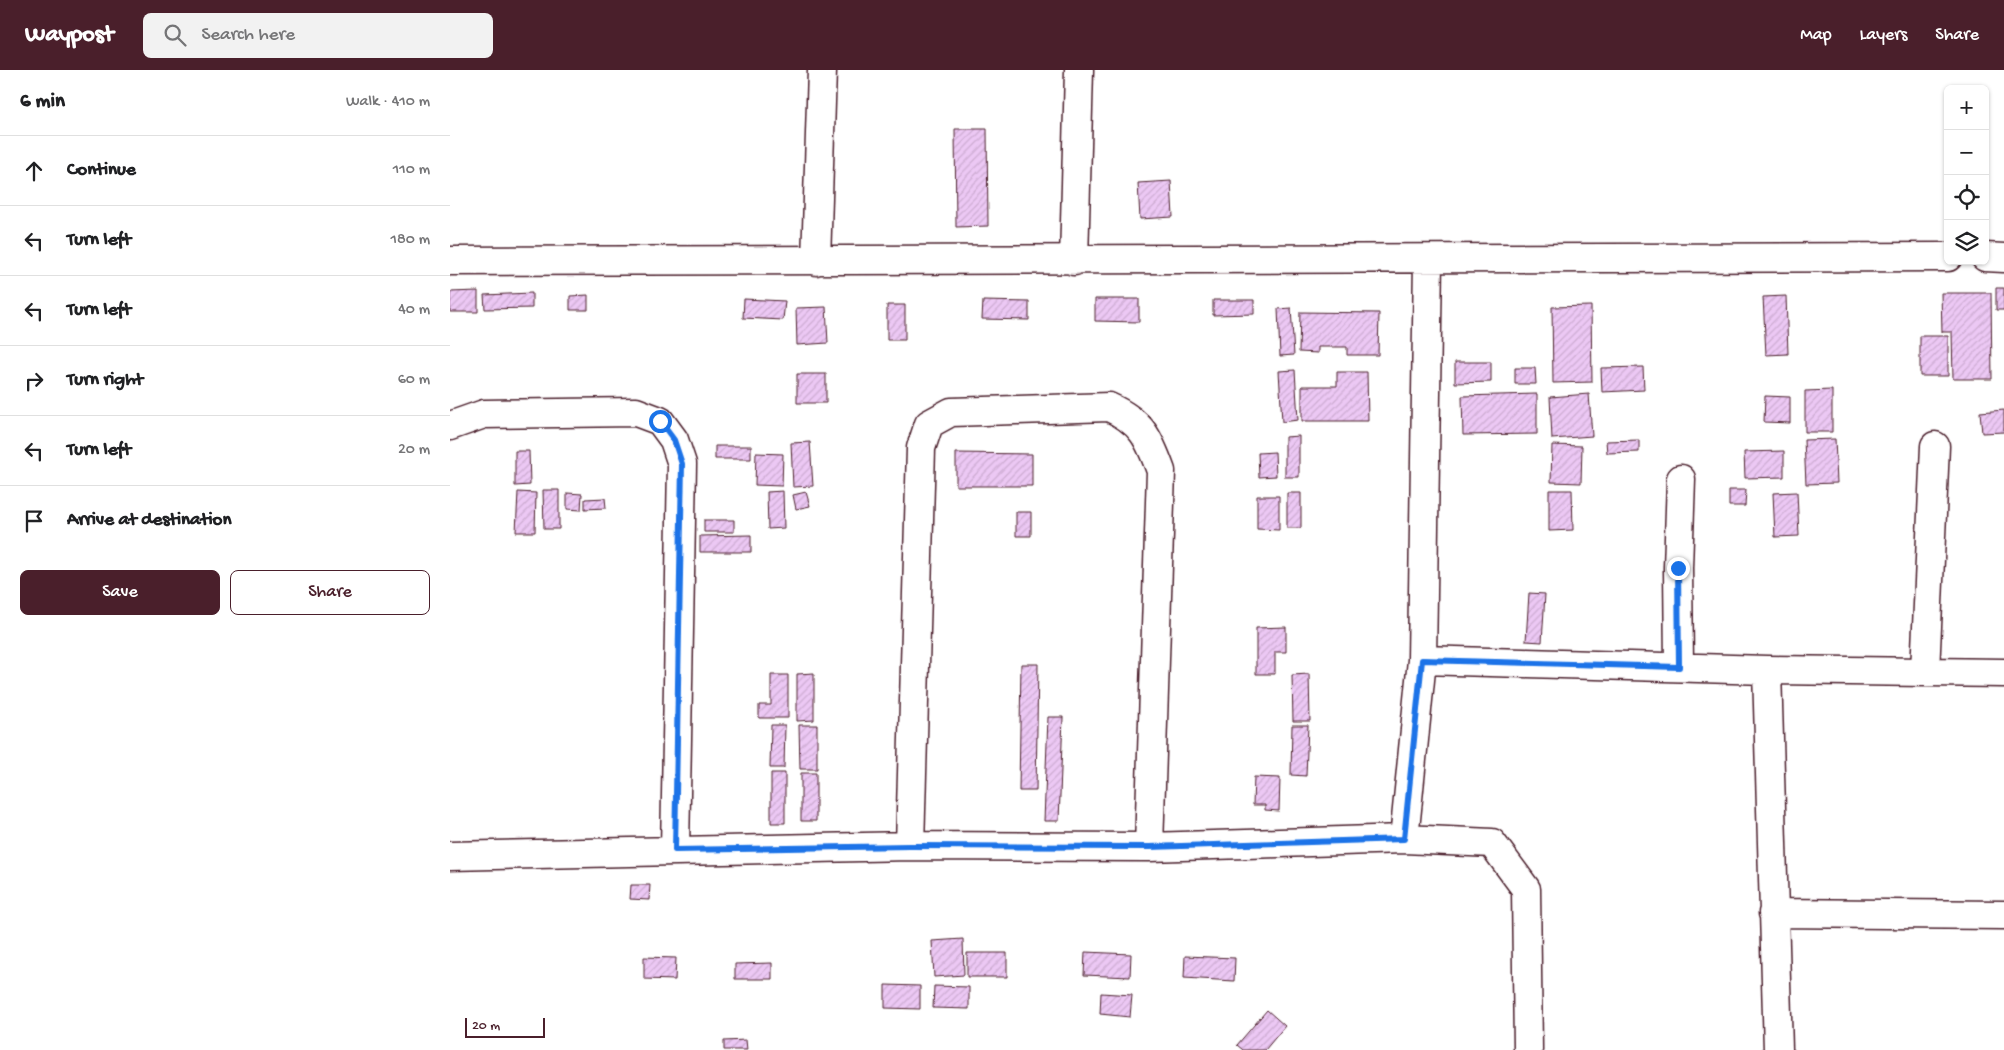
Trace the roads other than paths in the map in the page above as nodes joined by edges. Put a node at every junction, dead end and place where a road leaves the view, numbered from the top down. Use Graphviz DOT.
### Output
graph roads {
  1 [pos="822,70"];
  2 [pos="1079,70"];
  3 [pos="1944,257"];
  4 [pos="1989,258"];
  5 [pos="2004,258"];
  6 [pos="1428,260"];
  7 [pos="450,261"];
  8 [pos="816,261"];
  9 [pos="1074,261"];
  10 [pos="450,426"];
  11 [pos="1935,446"];
  12 [pos="1681,479"];
  13 [pos="1422,660"];
  14 [pos="1679,667"];
  15 [pos="1767,670"];
  16 [pos="1926,672"];
  17 [pos="2004,673"];
  18 [pos="1404,839"];
  19 [pos="910,846"];
  20 [pos="1149,847"];
  21 [pos="675,850"];
  22 [pos="450,856"];
  23 [pos="1773,913"];
  24 [pos="2004,915"];
  25 [pos="1528,1050"];
  26 [pos="1778,1050"];
  1 -- 8 [label="street"];
  2 -- 9 [label="street"];
  3 -- 6 [label="street"];
  4 -- 5 [label="street"];
  6 -- 9 [label="street"];
  6 -- 13 [label="street"];
  7 -- 8 [label="street"];
  8 -- 9 [label="street"];
  10 -- 21 [label="street"];
  11 -- 16 [label="street"];
  12 -- 14 [label="street"];
  13 -- 14 [label="street"];
  13 -- 18 [label="street"];
  14 -- 15 [label="street"];
  15 -- 16 [label="street"];
  15 -- 23 [label="street"];
  16 -- 17 [label="street"];
  18 -- 20 [label="street"];
  18 -- 25 [label="street"];
  19 -- 20 [label="street"];
  19 -- 20 [label="street"];
  19 -- 21 [label="street"];
  21 -- 22 [label="street"];
  23 -- 24 [label="street"];
  23 -- 26 [label="street"];
}
